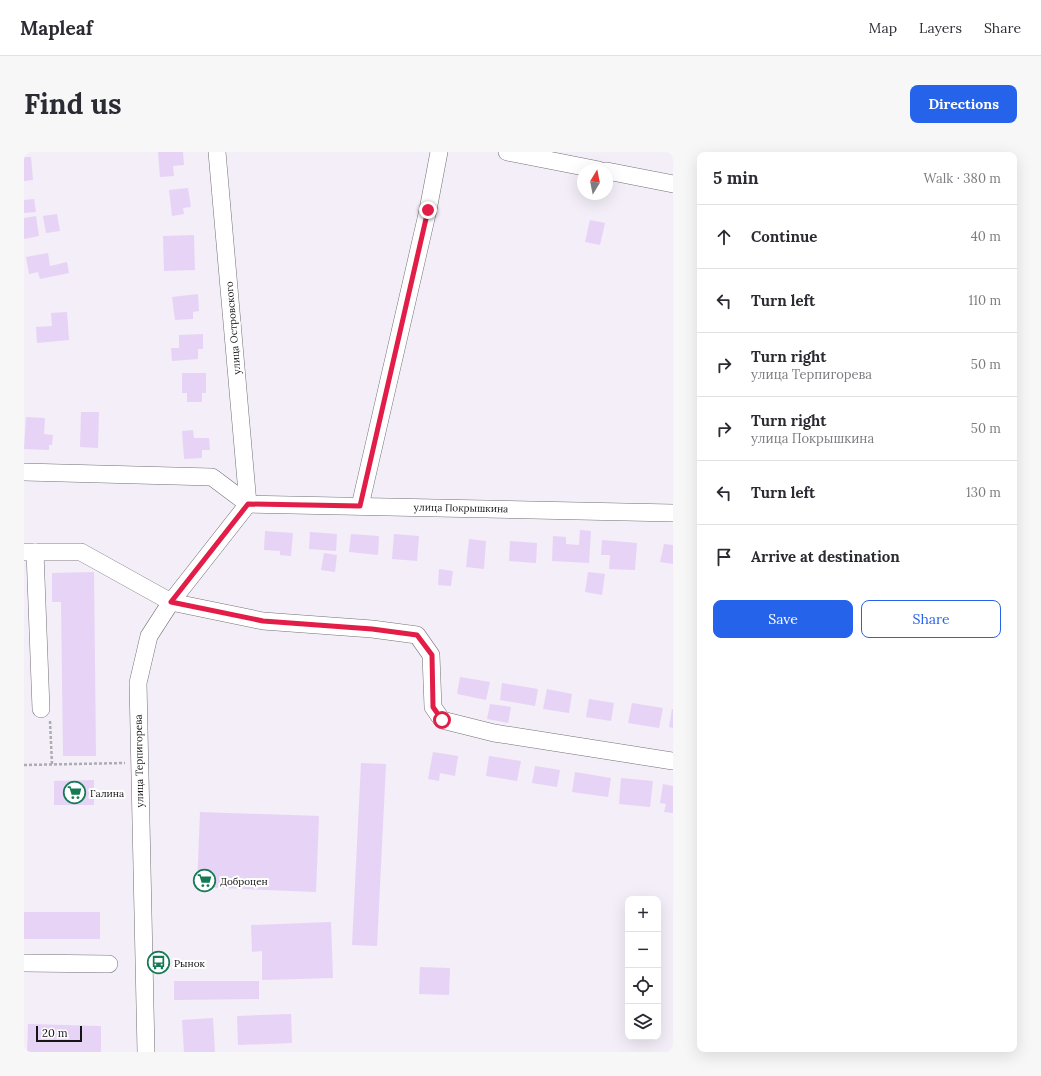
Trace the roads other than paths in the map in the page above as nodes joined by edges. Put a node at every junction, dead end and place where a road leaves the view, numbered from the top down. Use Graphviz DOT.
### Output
graph roads {
  1 [pos="217,152"];
  2 [pos="439,152"];
  3 [pos="507,152"];
  4 [pos="577,166"];
  5 [pos="613,173"];
  6 [pos="673,184"];
  7 [pos="24,472"];
  8 [pos="248,504"];
  9 [pos="360,506"];
  10 [pos="673,513"];
  11 [pos="30,552"];
  12 [pos="171,602"];
  13 [pos="41,709"];
  14 [pos="673,761"];
  15 [pos="24,963"];
  16 [pos="109,964"];
  17 [pos="146,1052"];
  1 -- 8 [label="street, улица Островского"];
  2 -- 9 [label="street"];
  3 -- 4 [label="street"];
  5 -- 6 [label="street"];
  7 -- 8 [label="street"];
  8 -- 9 [label="street, улица Покрышкина"];
  8 -- 12 [label="street, улица Терпигорева"];
  9 -- 10 [label="street, улица Покрышкина"];
  11 -- 12 [label="street"];
  11 -- 13 [label="street"];
  12 -- 14 [label="street"];
  12 -- 17 [label="street, улица Терпигорева"];
  15 -- 16 [label="street"];
}
